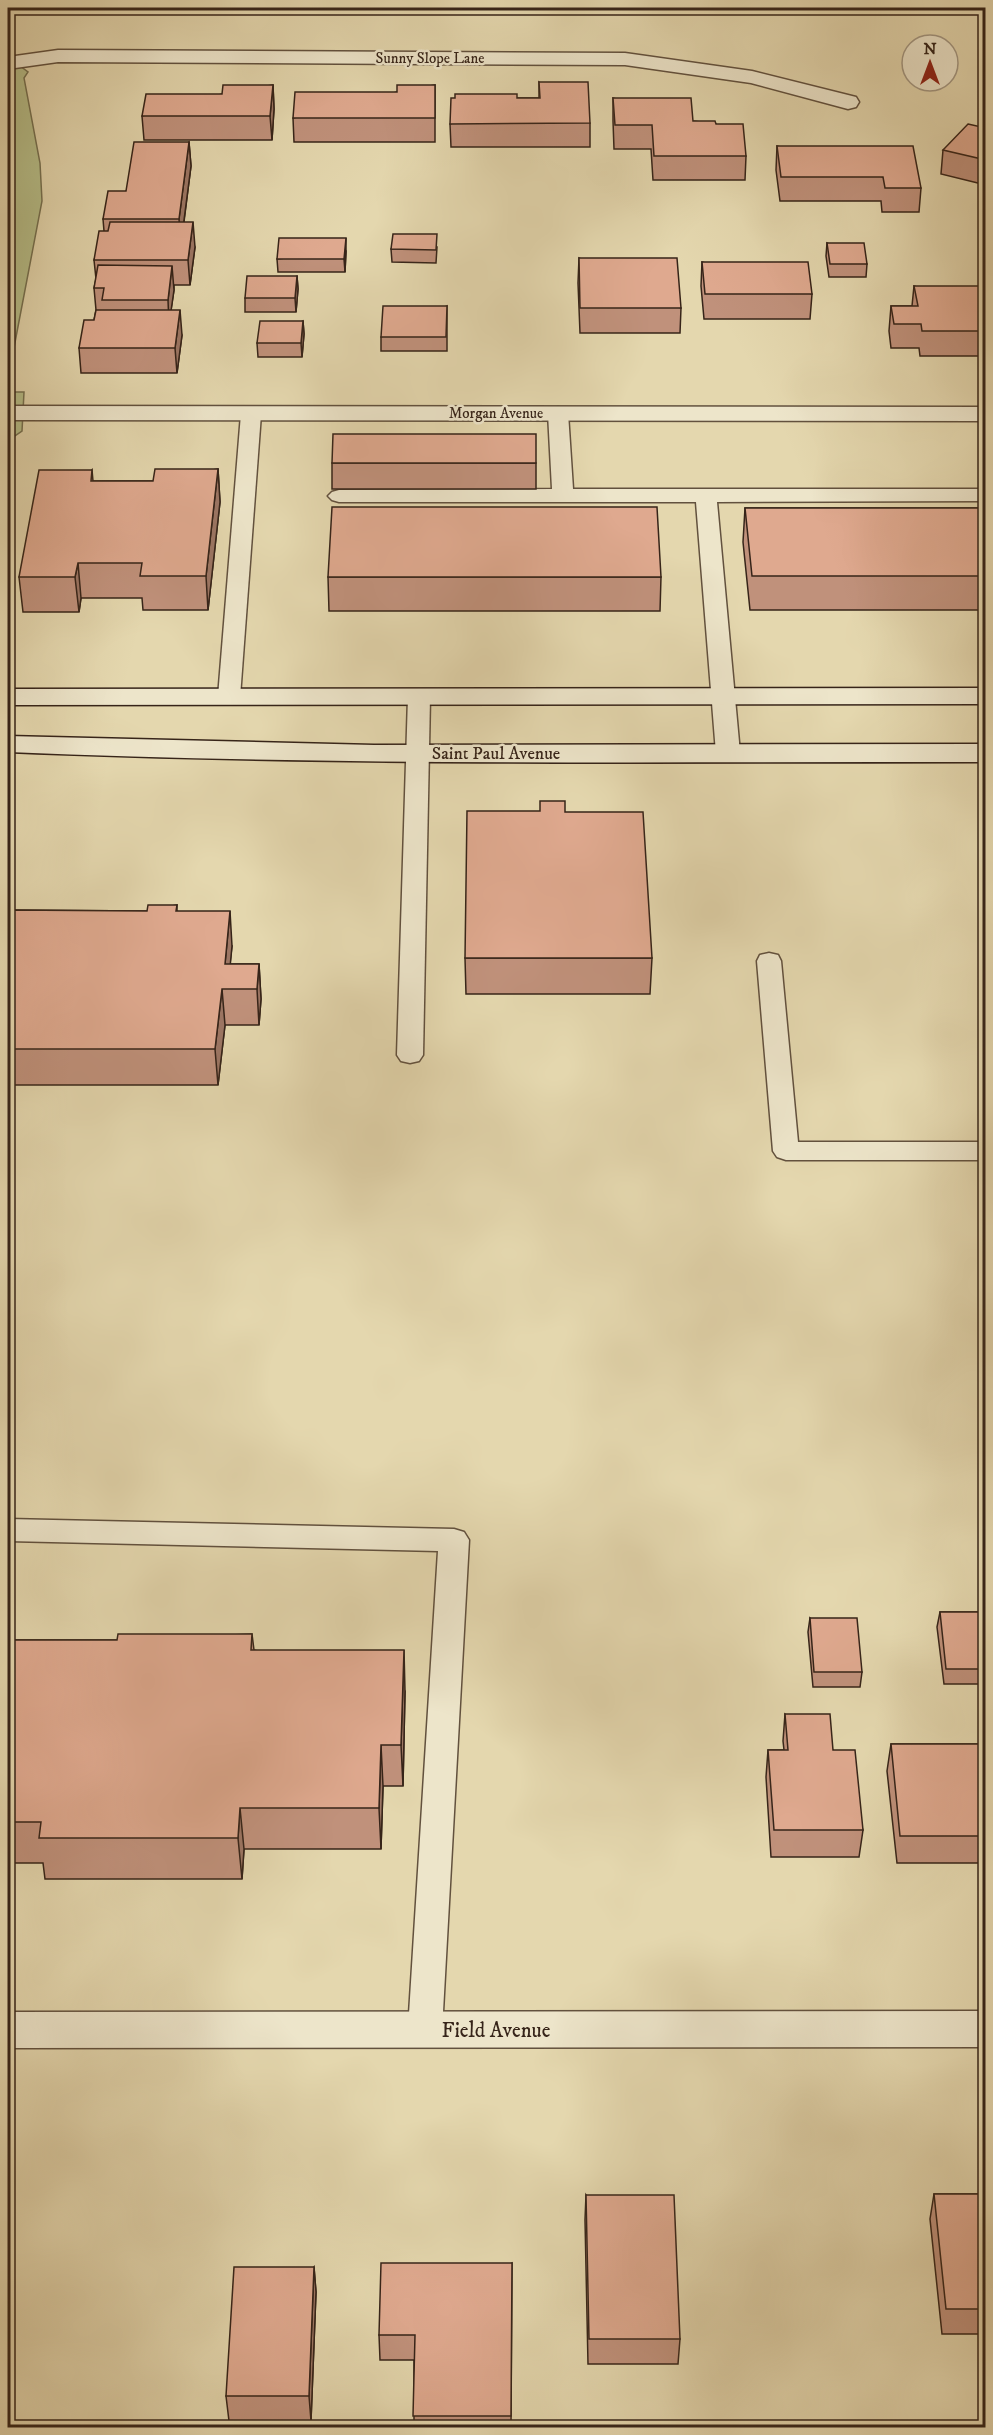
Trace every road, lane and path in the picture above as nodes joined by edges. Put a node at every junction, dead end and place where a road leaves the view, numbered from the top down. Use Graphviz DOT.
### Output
graph roads {
  1 [pos="8,63"];
  2 [pos="848,102"];
  3 [pos="8,413"];
  4 [pos="558,413"];
  5 [pos="251,414"];
  6 [pos="986,414"];
  7 [pos="563,495"];
  8 [pos="706,495"];
  9 [pos="986,495"];
  10 [pos="339,496"];
  11 [pos="723,696"];
  12 [pos="986,696"];
  13 [pos="8,697"];
  14 [pos="229,697"];
  15 [pos="419,697"];
  16 [pos="8,744"];
  17 [pos="418,753"];
  18 [pos="728,753"];
  19 [pos="986,753"];
  20 [pos="769,961"];
  21 [pos="410,1055"];
  22 [pos="986,1150"];
  23 [pos="8,1530"];
  24 [pos="986,2029"];
  25 [pos="8,2030"];
  26 [pos="425,2030"];
  1 -- 2 [label="street, Sunny Slope Lane"];
  3 -- 5 [label="street, Morgan Avenue"];
  4 -- 5 [label="street, Morgan Avenue"];
  4 -- 6 [label="street, Morgan Avenue"];
  4 -- 7 [label="lane"];
  5 -- 14 [label="lane"];
  7 -- 8 [label="lane"];
  7 -- 10 [label="lane"];
  8 -- 9 [label="lane"];
  8 -- 11 [label="lane"];
  11 -- 12 [label="street"];
  11 -- 15 [label="street"];
  11 -- 18 [label="lane"];
  13 -- 14 [label="street"];
  14 -- 15 [label="street"];
  15 -- 17 [label="lane"];
  16 -- 17 [label="street, Saint Paul Avenue"];
  17 -- 18 [label="street, Saint Paul Avenue"];
  17 -- 21 [label="lane"];
  18 -- 19 [label="street, Saint Paul Avenue"];
  20 -- 22 [label="lane"];
  23 -- 26 [label="lane"];
  24 -- 26 [label="street, Field Avenue"];
  25 -- 26 [label="street, Field Avenue"];
}
